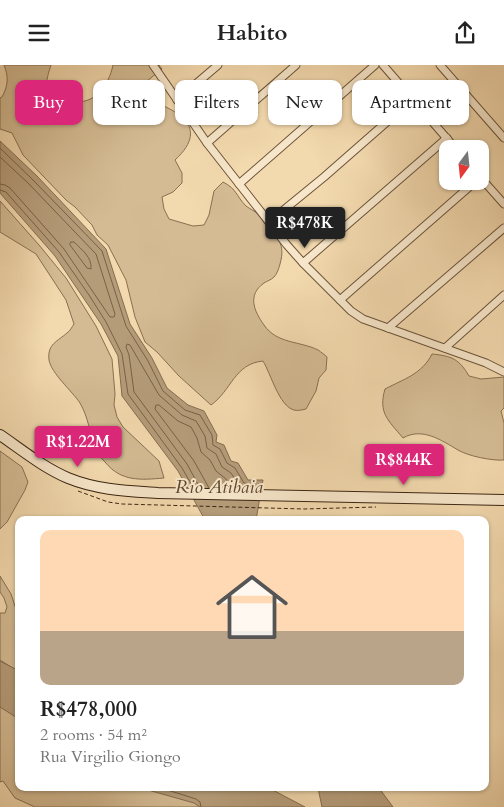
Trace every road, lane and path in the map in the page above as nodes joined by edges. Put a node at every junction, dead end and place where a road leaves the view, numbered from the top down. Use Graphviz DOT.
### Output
graph roads {
  1 [pos="153,65"];
  2 [pos="218,65"];
  3 [pos="296,65"];
  4 [pos="375,65"];
  5 [pos="383,65"];
  6 [pos="440,65"];
  7 [pos="201,80"];
  8 [pos="396,80"];
  9 [pos="175,96"];
  10 [pos="194,125"];
  11 [pos="383,125"];
  12 [pos="436,125"];
  13 [pos="447,138"];
  14 [pos="504,139"];
  15 [pos="206,143"];
  16 [pos="238,183"];
  17 [pos="489,188"];
  18 [pos="465,190"];
  19 [pos="504,204"];
  20 [pos="269,222"];
  21 [pos="504,228"];
  22 [pos="303,263"];
  23 [pos="504,295"];
  24 [pos="340,300"];
  25 [pos="388,328"];
  26 [pos="445,349"];
  27 [pos="502,369"];
  28 [pos="0,435"];
  29 [pos="504,500"];
  30 [pos="158,505"];
  31 [pos="304,509"];
  1 -- 9 [label="street"];
  2 -- 7 [label="street"];
  3 -- 15 [label="street"];
  4 -- 16 [label="street"];
  5 -- 8 [label="street"];
  6 -- 14 [label="street"];
  10 -- 15 [label="street"];
  11 -- 20 [label="street"];
  12 -- 13 [label="street"];
  13 -- 22 [label="street"];
  15 -- 16 [label="street"];
  16 -- 20 [label="street"];
  17 -- 19 [label="street"];
  18 -- 24 [label="street"];
  20 -- 22 [label="street"];
  21 -- 25 [label="street"];
  22 -- 24 [label="street"];
  23 -- 26 [label="street"];
  24 -- 25 [label="street"];
  25 -- 26 [label="street"];
  26 -- 27 [label="street"];
  28 -- 29 [label="main road"];
  30 -- 31 [label="path"];
}
